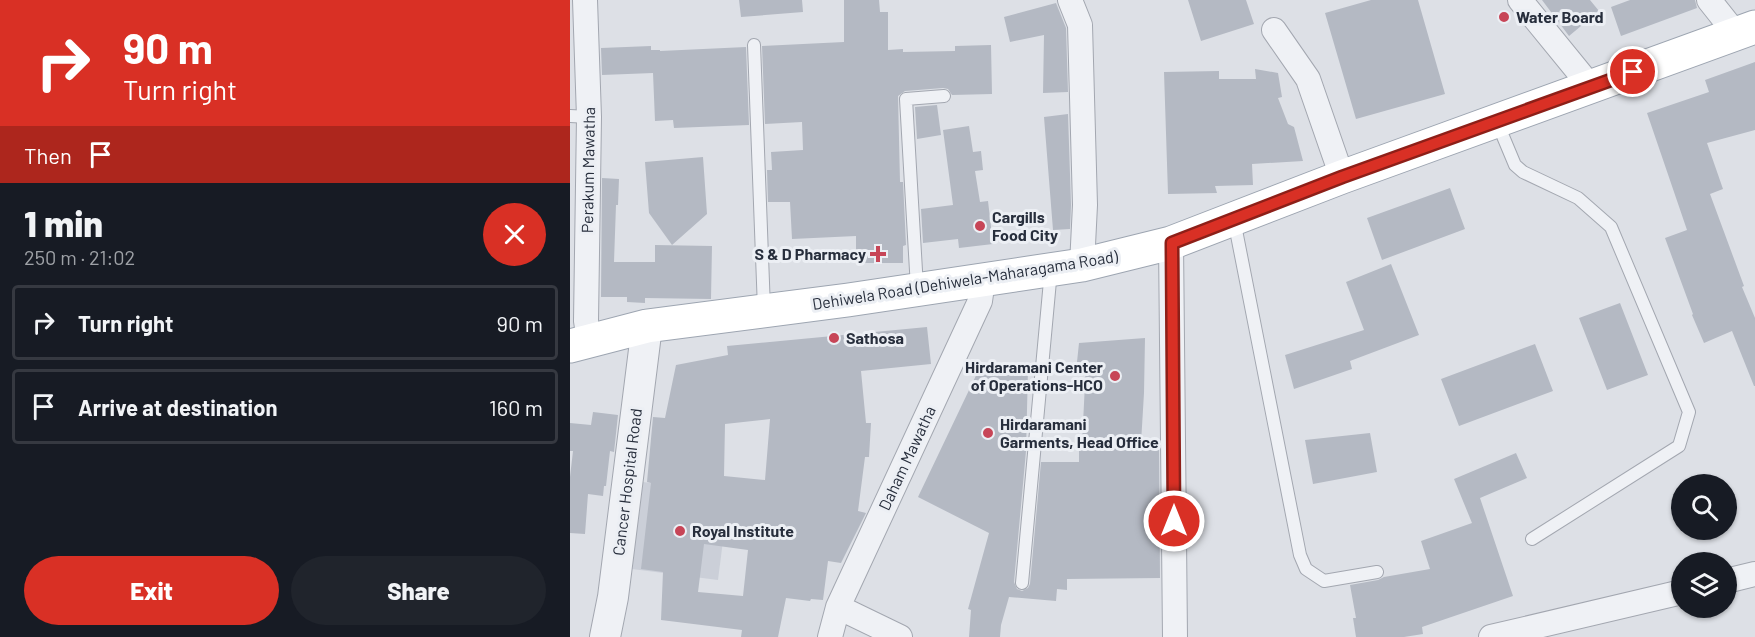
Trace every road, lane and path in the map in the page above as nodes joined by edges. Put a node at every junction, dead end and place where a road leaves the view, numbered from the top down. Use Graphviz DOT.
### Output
graph roads {
  1 [pos="585,0"];
  2 [pos="1070,0"];
  3 [pos="1520,0"];
  4 [pos="1709,0"];
  5 [pos="1274,30"];
  6 [pos="1745,30"];
  7 [pos="754,45"];
  8 [pos="1591,87"];
  9 [pos="944,96"];
  10 [pos="580,116"];
  11 [pos="1497,121"];
  12 [pos="1342,177"];
  13 [pos="1234,219"];
  14 [pos="1172,243"];
  15 [pos="1067,267"];
  16 [pos="983,279"];
  17 [pos="917,290"];
  18 [pos="764,311"];
  19 [pos="646,326"];
  20 [pos="579,343"];
  21 [pos="1532,538"];
  22 [pos="1377,572"];
  23 [pos="1755,574"];
  24 [pos="1737,578"];
  25 [pos="1022,583"];
  26 [pos="1671,595"];
  27 [pos="838,607"];
  28 [pos="605,637"];
  29 [pos="830,637"];
  30 [pos="900,637"];
  31 [pos="1175,637"];
  32 [pos="1491,637"];
  1 -- 10 [label="street, Perakum Mawatha"];
  2 -- 15 [label="street"];
  3 -- 8 [label="street"];
  4 -- 6 [label="street"];
  5 -- 12 [label="street"];
  6 -- 8 [label="main road, Dehiwela Road (Dehiwela-Maharagama Road)"];
  7 -- 18 [label="lane"];
  8 -- 11 [label="main road, Dehiwela Road (Dehiwela-Maharagama Road)"];
  9 -- 17 [label="lane"];
  10 -- 20 [label="street, Perakum Mawatha"];
  11 -- 12 [label="main road, Dehiwela Road (Dehiwela-Maharagama Road)"];
  11 -- 21 [label="lane"];
  12 -- 13 [label="main road, Dehiwela Road (Dehiwela-Maharagama Road)"];
  13 -- 14 [label="main road, Dehiwela Road (Dehiwela-Maharagama Road)"];
  13 -- 22 [label="lane"];
  14 -- 15 [label="main road, Dehiwela Road (Dehiwela-Maharagama Road)"];
  14 -- 31 [label="street"];
  15 -- 16 [label="main road, Dehiwela Road (Dehiwela-Maharagama Road)"];
  15 -- 25 [label="lane"];
  16 -- 17 [label="main road, Dehiwela Road (Dehiwela-Maharagama Road)"];
  16 -- 27 [label="street, Daham Mawatha"];
  17 -- 18 [label="main road, Dehiwela Road (Dehiwela-Maharagama Road)"];
  18 -- 19 [label="main road, Dehiwela Road (Dehiwela-Maharagama Road)"];
  19 -- 20 [label="main road, Dehiwela Road (Dehiwela-Maharagama Road)"];
  19 -- 28 [label="street, Cancer Hospital Road"];
  23 -- 24 [label="street"];
  26 -- 32 [label="street"];
  27 -- 29 [label="street, Daham Mawatha"];
  27 -- 30 [label="street"];
}
